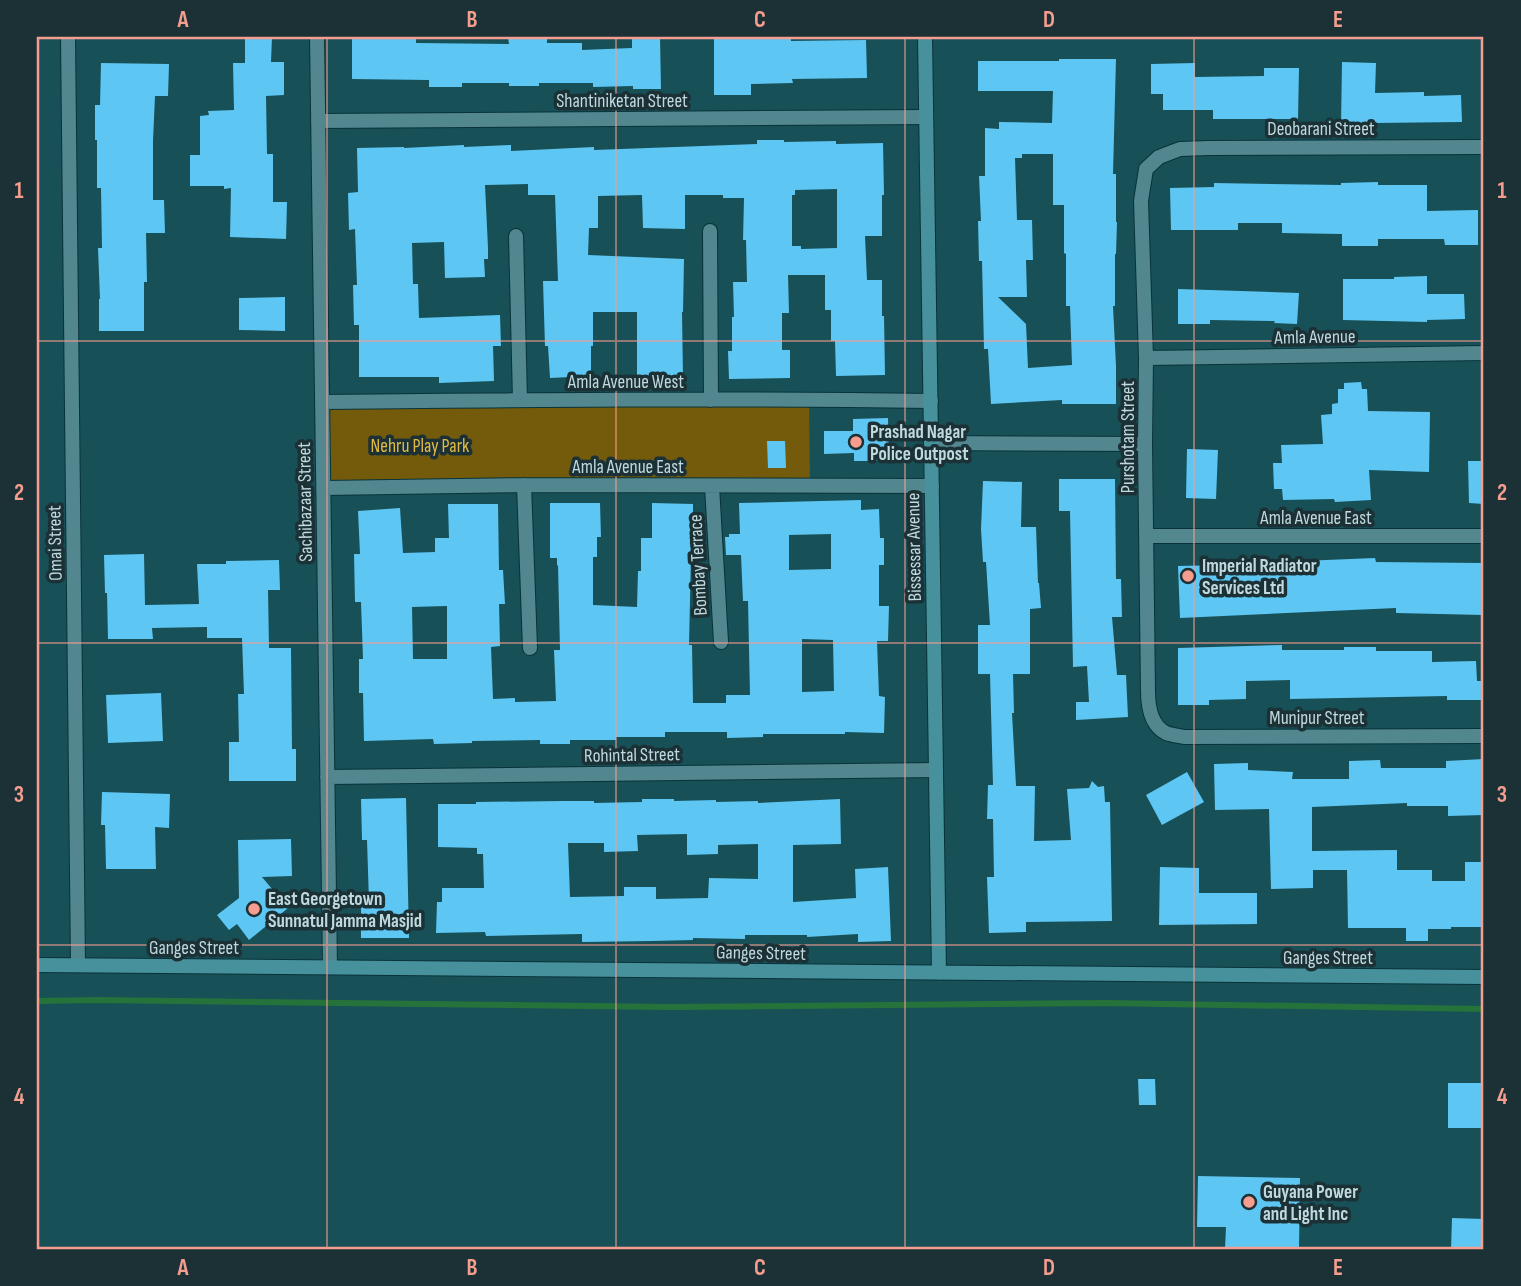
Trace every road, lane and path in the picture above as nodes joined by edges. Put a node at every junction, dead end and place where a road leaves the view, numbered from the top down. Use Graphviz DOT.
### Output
graph roads {
  1 [pos="68,37"];
  2 [pos="317,37"];
  3 [pos="925,37"];
  4 [pos="926,117"];
  5 [pos="318,121"];
  6 [pos="1484,147"];
  7 [pos="1159,157"];
  8 [pos="710,231"];
  9 [pos="516,236"];
  10 [pos="1484,352"];
  11 [pos="1146,358"];
  12 [pos="520,400"];
  13 [pos="710,400"];
  14 [pos="931,401"];
  15 [pos="322,402"];
  16 [pos="931,443"];
  17 [pos="1144,444"];
  18 [pos="524,485"];
  19 [pos="712,486"];
  20 [pos="932,486"];
  21 [pos="324,488"];
  22 [pos="1484,536"];
  23 [pos="1147,537"];
  24 [pos="721,642"];
  25 [pos="530,648"];
  26 [pos="1155,722"];
  27 [pos="1484,736"];
  28 [pos="936,770"];
  29 [pos="327,777"];
  30 [pos="37,965"];
  31 [pos="78,965"];
  32 [pos="330,967"];
  33 [pos="939,973"];
  34 [pos="1484,977"];
  1 -- 31 [label="street, Omai Street"];
  2 -- 5 [label="street, Sachibazaar Street"];
  3 -- 4 [label="street, Bissessar Avenue"];
  4 -- 5 [label="street, Shantiniketan Street"];
  4 -- 14 [label="street, Bissessar Avenue"];
  5 -- 15 [label="street, Sachibazaar Street"];
  6 -- 7 [label="street, Deobarani Street"];
  7 -- 11 [label="street, Purshotam Street"];
  8 -- 13 [label="street"];
  9 -- 12 [label="street"];
  10 -- 11 [label="street, Amla Avenue"];
  11 -- 17 [label="street, Purshotam Street"];
  12 -- 13 [label="street, Amla Avenue West"];
  12 -- 15 [label="street, Amla Avenue West"];
  13 -- 14 [label="street, Amla Avenue West"];
  14 -- 16 [label="street, Bissessar Avenue"];
  15 -- 21 [label="street, Sachibazaar Street"];
  16 -- 17 [label="street"];
  16 -- 20 [label="street, Bissessar Avenue"];
  17 -- 23 [label="street, Purshotam Street"];
  18 -- 19 [label="street, Amla Avenue East"];
  18 -- 21 [label="street, Amla Avenue East"];
  18 -- 25 [label="street"];
  19 -- 20 [label="street, Amla Avenue East"];
  19 -- 24 [label="street, Bombay Terrace"];
  20 -- 28 [label="street, Bissessar Avenue"];
  21 -- 29 [label="street, Sachibazaar Street"];
  22 -- 23 [label="street, Amla Avenue East"];
  23 -- 26 [label="street, Purshotam Street"];
  26 -- 27 [label="street, Munipur Street"];
  28 -- 29 [label="street, Rohintal Street"];
  28 -- 33 [label="street, Bissessar Avenue"];
  29 -- 32 [label="street, Sachibazaar Street"];
  30 -- 31 [label="street, Ganges Street"];
  31 -- 32 [label="street, Ganges Street"];
  32 -- 33 [label="street, Ganges Street"];
  33 -- 34 [label="street, Ganges Street"];
}
